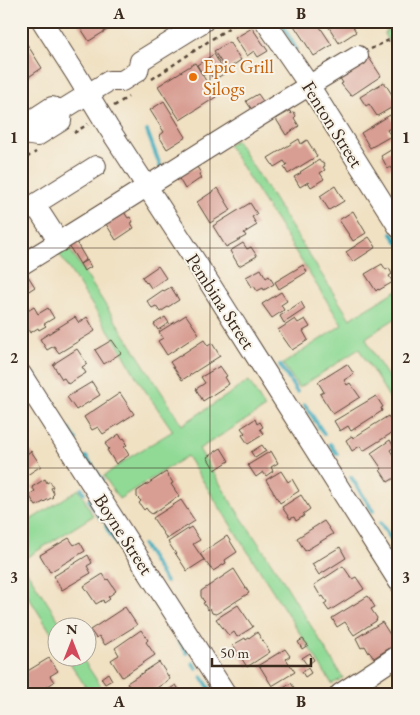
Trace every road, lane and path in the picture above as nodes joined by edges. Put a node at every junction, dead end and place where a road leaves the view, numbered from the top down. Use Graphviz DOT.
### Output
graph roads {
  1 [pos="42,21"];
  2 [pos="203,21"];
  3 [pos="216,21"];
  4 [pos="238,21"];
  5 [pos="265,21"];
  6 [pos="394,21"];
  7 [pos="399,30"];
  8 [pos="399,35"];
  9 [pos="358,56"];
  10 [pos="150,80"];
  11 [pos="309,85"];
  12 [pos="133,93"];
  13 [pos="88,94"];
  14 [pos="114,106"];
  15 [pos="92,121"];
  16 [pos="73,133"];
  17 [pos="22,135"];
  18 [pos="96,166"];
  19 [pos="146,188"];
  20 [pos="28,209"];
  21 [pos="399,228"];
  22 [pos="59,242"];
  23 [pos="21,265"];
  24 [pos="21,374"];
  25 [pos="399,582"];
  26 [pos="399,656"];
  27 [pos="226,694"];
  28 [pos="340,694"];
  1 -- 13 [label="street, Pembina Street"];
  2 -- 3 [label="street"];
  2 -- 13 [label="street"];
  4 -- 10 [label="path"];
  5 -- 11 [label="street, Fenton Street"];
  6 -- 7 [label="path"];
  8 -- 9 [label="path"];
  9 -- 11 [label="street"];
  11 -- 19 [label="street"];
  11 -- 21 [label="street, Fenton Street"];
  12 -- 14 [label="path"];
  13 -- 17 [label="street"];
  13 -- 19 [label="street, Pembina Street"];
  15 -- 16 [label="path"];
  18 -- 20 [label="street"];
  19 -- 22 [label="street"];
  19 -- 25 [label="street, Pembina Street"];
  20 -- 22 [label="street"];
  22 -- 23 [label="street"];
  24 -- 27 [label="street, Boyne Street"];
  26 -- 28 [label="street"];
}
